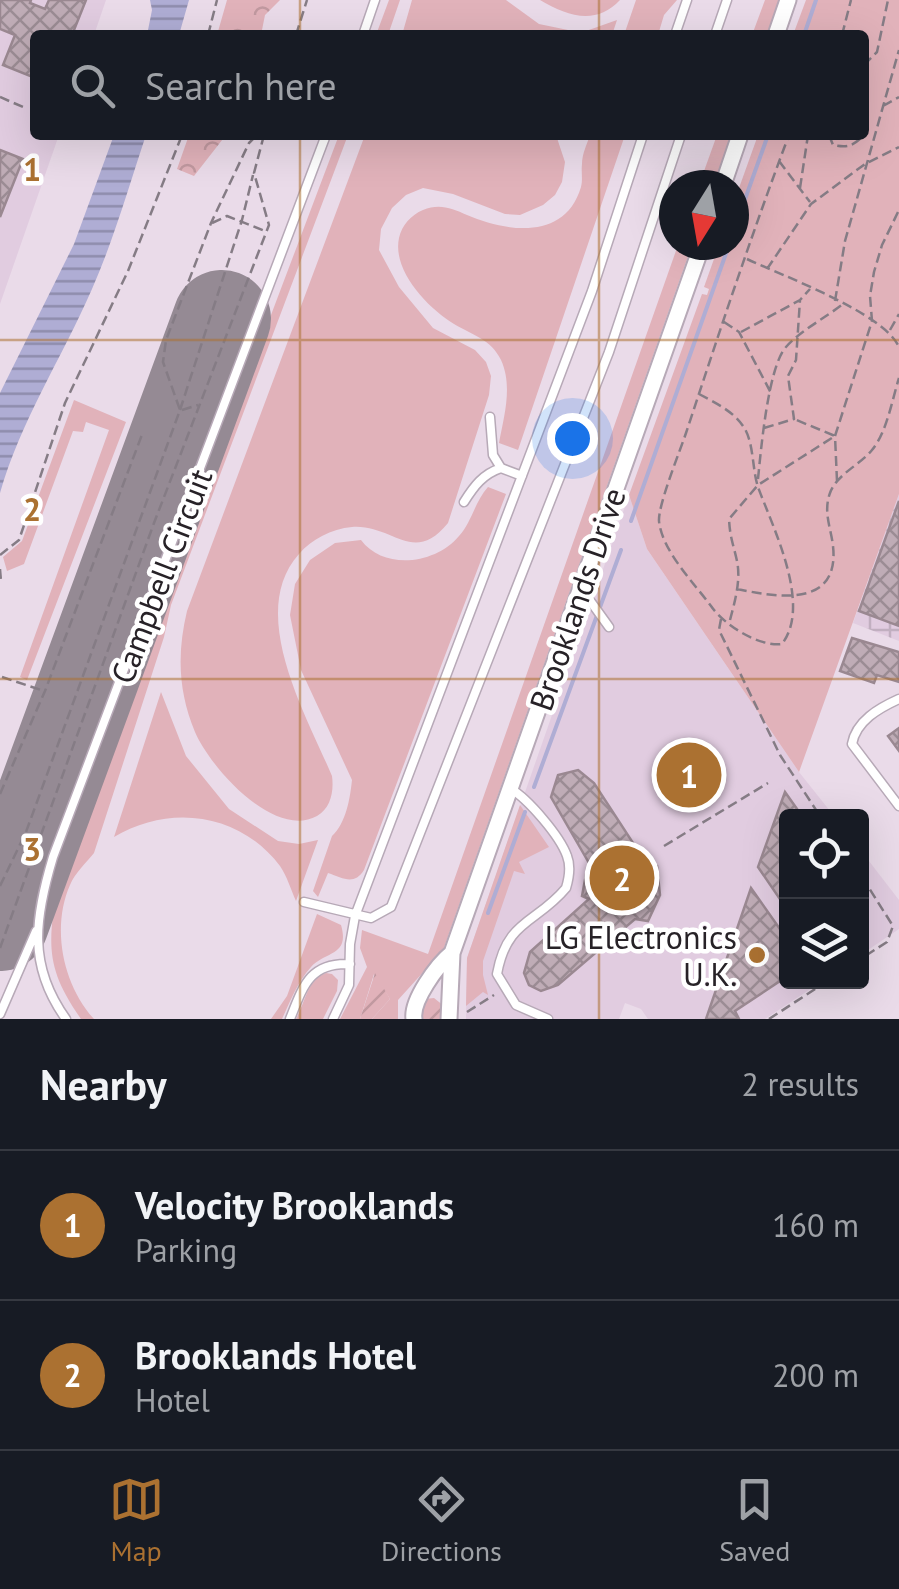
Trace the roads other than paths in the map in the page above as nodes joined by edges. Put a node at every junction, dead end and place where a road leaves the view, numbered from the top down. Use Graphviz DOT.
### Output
graph roads {
  1 [pos="374,0"];
  2 [pos="687,0"];
  3 [pos="727,0"];
  4 [pos="788,0"];
  5 [pos="365,30"];
  6 [pos="677,30"];
  7 [pos="717,30"];
  8 [pos="778,30"];
  9 [pos="324,140"];
  10 [pos="641,140"];
  11 [pos="680,140"];
  12 [pos="738,140"];
  13 [pos="728,170"];
  14 [pos="697,260"];
  15 [pos="490,417"];
  16 [pos="501,468"];
  17 [pos="522,476"];
  18 [pos="464,502"];
  19 [pos="585,599"];
  20 [pos="608,626"];
  21 [pos="899,700"];
  22 [pos="518,793"];
  23 [pos="899,806"];
  24 [pos="304,902"];
  25 [pos="355,916"];
  26 [pos="36,929"];
  27 [pos="452,953"];
  28 [pos="350,964"];
  29 [pos="422,994"];
  30 [pos="0,1014"];
  31 [pos="449,1015"];
  32 [pos="66,1019"];
  33 [pos="290,1019"];
  34 [pos="332,1019"];
  35 [pos="413,1019"];
  36 [pos="548,1019"];
  1 -- 5 [label="lane"];
  2 -- 6 [label="lane"];
  3 -- 7 [label="lane"];
  4 -- 8 [label="street"];
  9 -- 26 [label="lane, Campbell Circuit"];
  10 -- 17 [label="lane"];
  11 -- 25 [label="lane"];
  12 -- 13 [label="street"];
  14 -- 19 [label="street, Brooklands Drive"];
  15 -- 16 [label="lane"];
  16 -- 17 [label="lane"];
  16 -- 18 [label="lane"];
  17 -- 25 [label="lane"];
  19 -- 20 [label="lane"];
  19 -- 22 [label="street, Brooklands Drive"];
  21 -- 23 [label="lane"];
  22 -- 27 [label="street, Brooklands Drive"];
  22 -- 36 [label="lane"];
  24 -- 25 [label="lane"];
  25 -- 28 [label="lane"];
  26 -- 30 [label="lane"];
  26 -- 32 [label="lane, Campbell Circuit"];
  27 -- 29 [label="street, Brooklands Drive"];
  27 -- 31 [label="street, Brooklands Drive"];
  28 -- 33 [label="lane"];
  28 -- 34 [label="lane"];
  29 -- 31 [label="street"];
  29 -- 35 [label="street, Brooklands Drive"];
}
